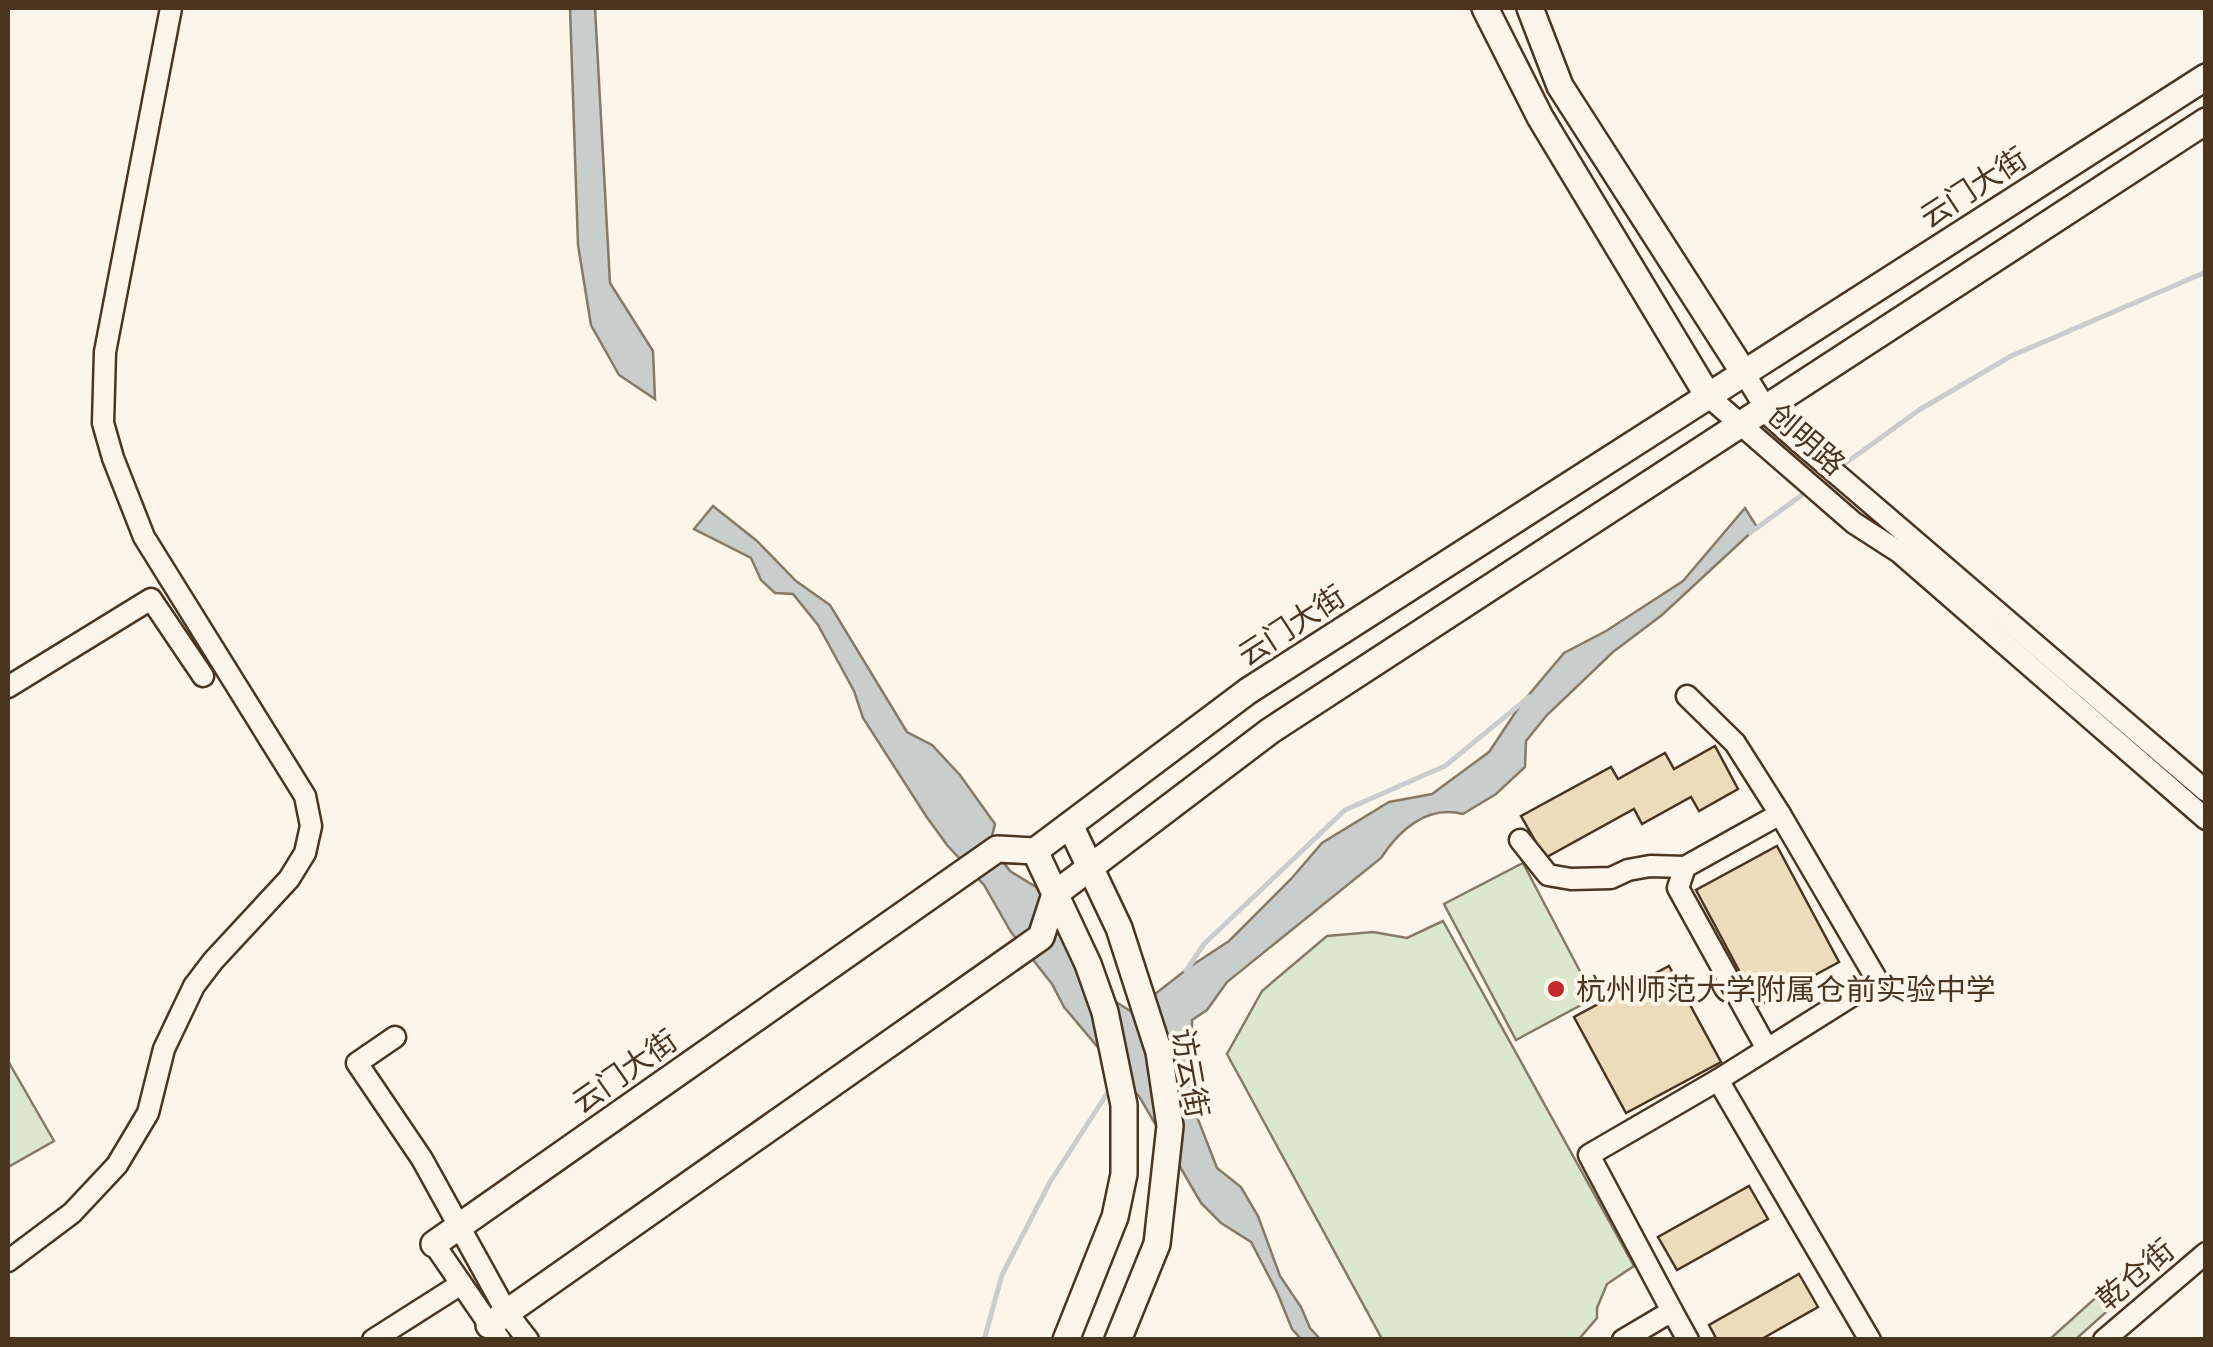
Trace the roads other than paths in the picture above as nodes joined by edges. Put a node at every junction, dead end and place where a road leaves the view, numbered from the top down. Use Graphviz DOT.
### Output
graph roads {
  1 [pos="171,8"];
  2 [pos="1485,8"];
  3 [pos="1530,8"];
  4 [pos="2206,77"];
  5 [pos="2206,121"];
  6 [pos="1744,373"];
  7 [pos="1708,396"];
  8 [pos="1766,407"];
  9 [pos="1740,424"];
  10 [pos="202,676"];
  11 [pos="8,687"];
  12 [pos="1687,696"];
  13 [pos="2206,790"];
  14 [pos="1780,814"];
  15 [pos="2206,819"];
  16 [pos="1070,825"];
  17 [pos="1520,840"];
  18 [pos="1035,851"];
  19 [pos="1090,867"];
  20 [pos="1685,867"];
  21 [pos="1055,894"];
  22 [pos="396,1037"];
  23 [pos="1767,1049"];
  24 [pos="1718,1080"];
  25 [pos="459,1226"];
  26 [pos="434,1244"];
  27 [pos="2206,1253"];
  28 [pos="8,1262"];
  29 [pos="461,1284"];
  30 [pos="1672,1310"];
  31 [pos="499,1326"];
  32 [pos="372,1340"];
  33 [pos="528,1340"];
  34 [pos="1066,1340"];
  35 [pos="1118,1340"];
  36 [pos="1623,1340"];
  37 [pos="1688,1340"];
  38 [pos="1870,1340"];
  39 [pos="2104,1340"];
  1 -- 28 [label="street"];
  2 -- 7 [label="main road, 创明路"];
  3 -- 6 [label="main road, 创明路"];
  4 -- 6 [label="main road, 云门大街"];
  5 -- 8 [label="main road"];
  6 -- 7 [label="main road, 云门大街"];
  6 -- 8 [label="street, 创明路"];
  7 -- 9 [label="street, 创明路"];
  7 -- 16 [label="main road, 云门大街"];
  8 -- 9 [label="main road"];
  8 -- 13 [label="street, 创明路"];
  9 -- 15 [label="street, 创明路"];
  9 -- 19 [label="main road"];
  10 -- 11 [label="street"];
  12 -- 14 [label="street"];
  14 -- 20 [label="street"];
  14 -- 23 [label="street"];
  16 -- 18 [label="main road, 云门大街"];
  16 -- 19 [label="main road, 访云街"];
  17 -- 20 [label="street"];
  18 -- 21 [label="main road"];
  18 -- 25 [label="main road, 云门大街"];
  19 -- 21 [label="main road"];
  19 -- 35 [label="main road, 访云街"];
  20 -- 23 [label="street"];
  21 -- 31 [label="main road"];
  21 -- 34 [label="main road"];
  22 -- 25 [label="street"];
  23 -- 24 [label="street"];
  24 -- 30 [label="street"];
  24 -- 38 [label="street"];
  25 -- 26 [label="main road, 云门大街"];
  25 -- 31 [label="street"];
  26 -- 29 [label="street"];
  27 -- 39 [label="street, 乾仓街"];
  29 -- 31 [label="street"];
  29 -- 32 [label="street"];
  30 -- 36 [label="street"];
  30 -- 37 [label="street"];
  31 -- 33 [label="street"];
}
